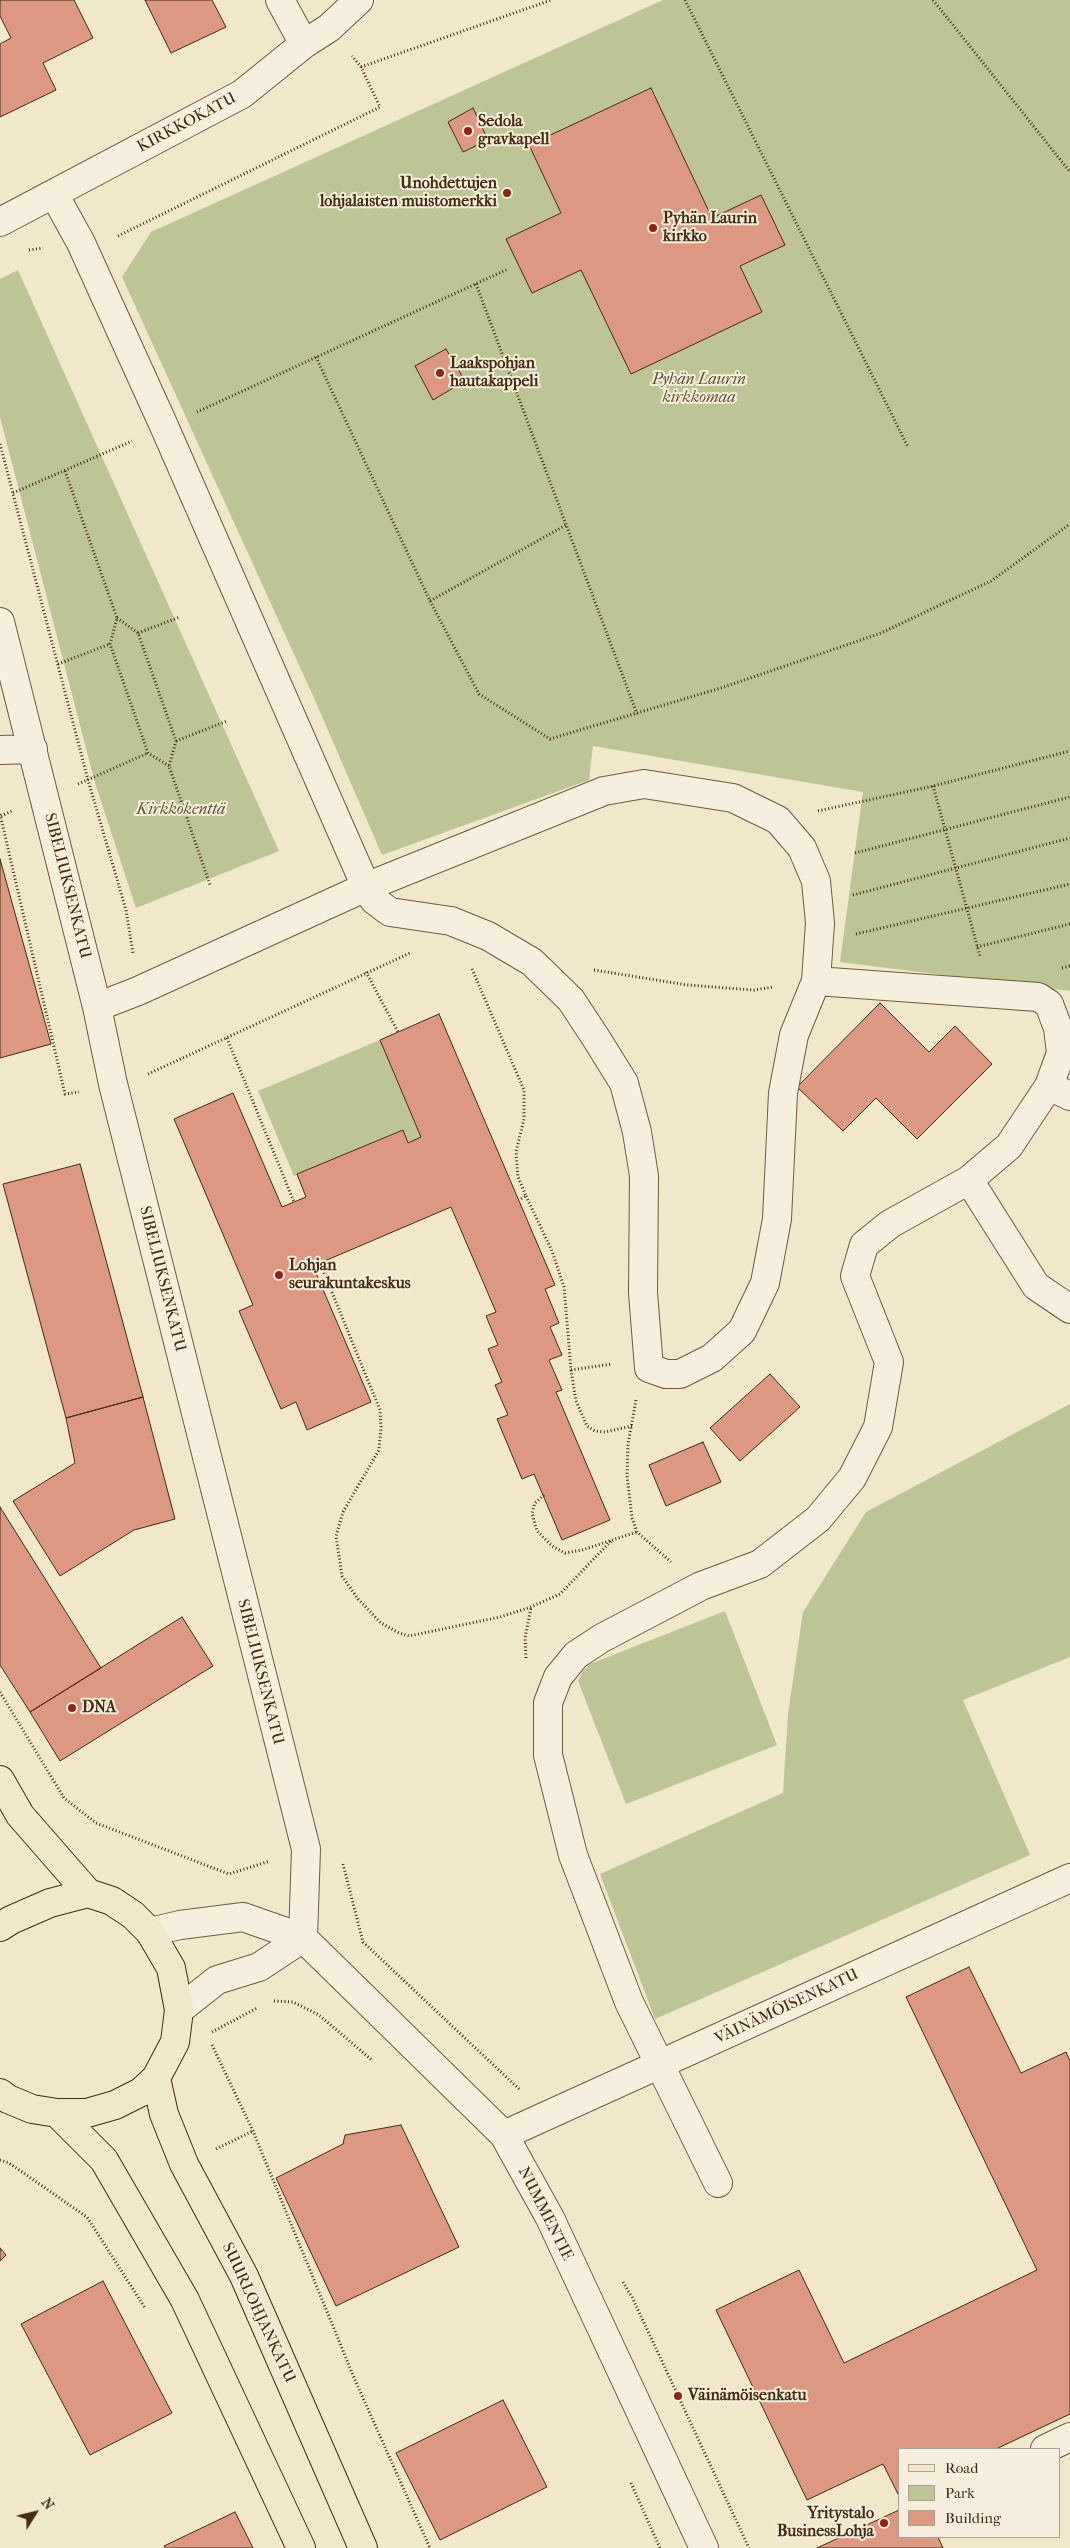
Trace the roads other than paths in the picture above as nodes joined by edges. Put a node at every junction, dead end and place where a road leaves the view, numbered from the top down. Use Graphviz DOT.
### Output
graph roads {
  1 [pos="280,0"];
  2 [pos="359,0"];
  3 [pos="304,44"];
  4 [pos="54,194"];
  5 [pos="0,222"];
  6 [pos="0,622"];
  7 [pos="33,749"];
  8 [pos="0,750"];
  9 [pos="366,886"];
  10 [pos="816,981"];
  11 [pos="97,1007"];
  12 [pos="1060,1091"];
  13 [pos="969,1180"];
  14 [pos="1070,1309"];
  15 [pos="0,1780"];
  16 [pos="1070,1878"];
  17 [pos="88,1893"];
  18 [pos="0,1927"];
  19 [pos="150,1932"];
  20 [pos="303,1938"];
  21 [pos="179,2010"];
  22 [pos="659,2066"];
  23 [pos="156,2078"];
  24 [pos="3,2098"];
  25 [pos="57,2113"];
  26 [pos="504,2135"];
  27 [pos="718,2183"];
  28 [pos="1070,2437"];
  29 [pos="1047,2448"];
  30 [pos="301,2548"];
  31 [pos="363,2548"];
  32 [pos="704,2548"];
  1 -- 3 [label="street"];
  2 -- 3 [label="street, KIRKKOKATU"];
  3 -- 4 [label="street, KIRKKOKATU"];
  4 -- 5 [label="street, KIRKKOKATU"];
  4 -- 9 [label="street"];
  6 -- 7 [label="street, SIBELIUKSENKATU"];
  7 -- 8 [label="street"];
  7 -- 11 [label="street, SIBELIUKSENKATU"];
  9 -- 10 [label="street"];
  9 -- 10 [label="street"];
  9 -- 11 [label="street"];
  10 -- 12 [label="street"];
  11 -- 20 [label="street, SIBELIUKSENKATU"];
  12 -- 13 [label="street"];
  13 -- 14 [label="street"];
  13 -- 22 [label="street"];
  15 -- 17 [label="main road"];
  16 -- 22 [label="street, VÄINÄMÖISENKATU"];
  17 -- 18 [label="main road"];
  17 -- 19 [label="main road"];
  19 -- 20 [label="street, NUMMENTIE"];
  19 -- 21 [label="main road"];
  20 -- 21 [label="street"];
  20 -- 26 [label="street, NUMMENTIE"];
  21 -- 23 [label="main road"];
  22 -- 26 [label="street, VÄINÄMÖISENKATU"];
  22 -- 27 [label="street"];
  23 -- 25 [label="main road"];
  23 -- 31 [label="main road, SUURLOHJANKATU"];
  24 -- 25 [label="main road"];
  25 -- 30 [label="main road"];
  26 -- 32 [label="street, NUMMENTIE"];
  28 -- 29 [label="street"];
}
